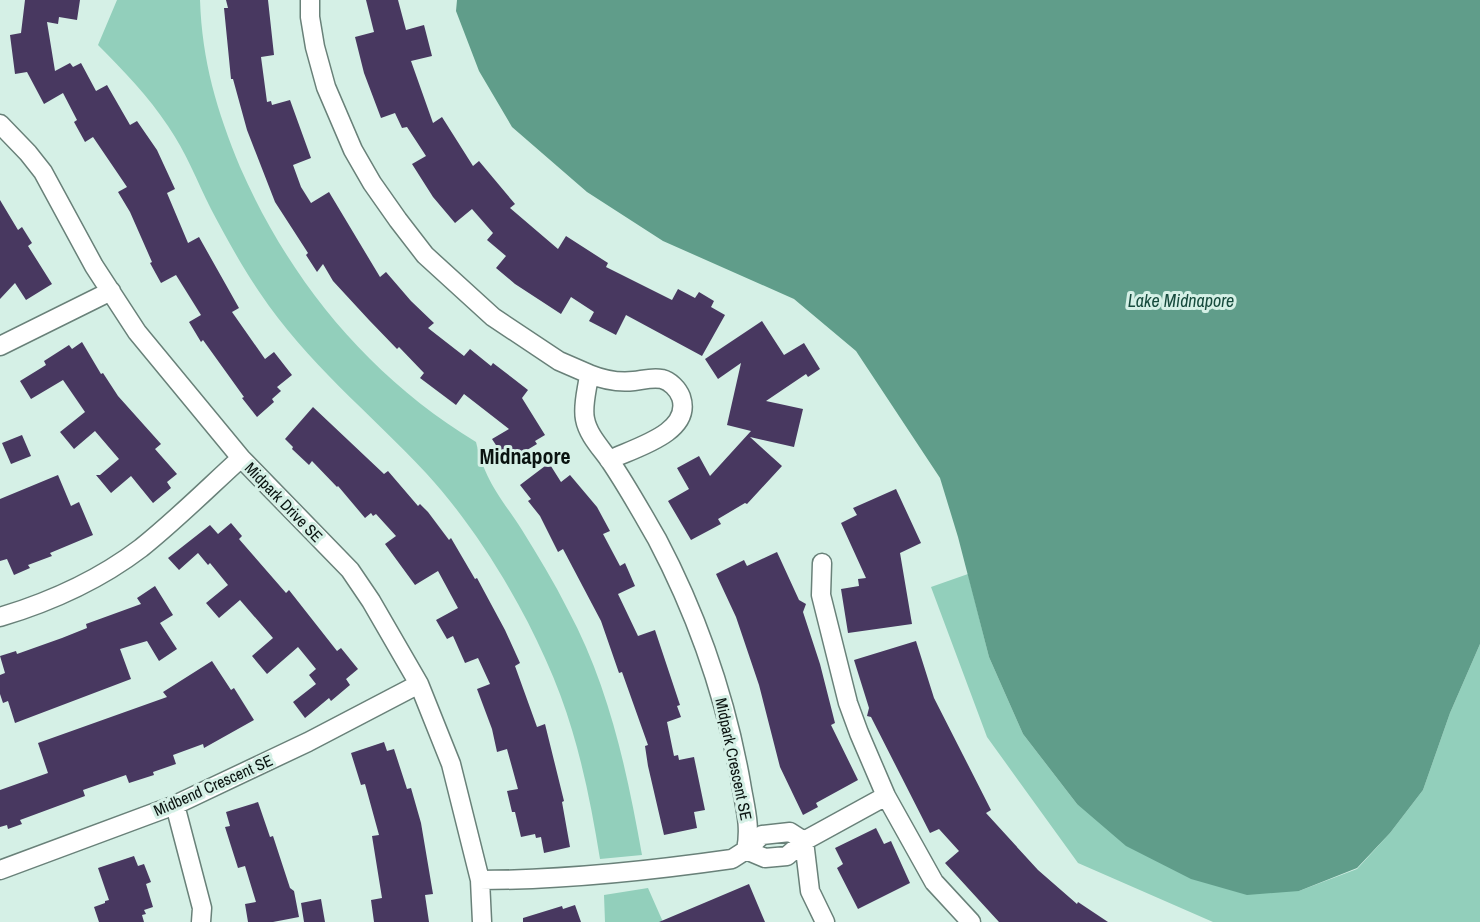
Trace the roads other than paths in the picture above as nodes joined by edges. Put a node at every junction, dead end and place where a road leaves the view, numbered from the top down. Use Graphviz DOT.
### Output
graph roads {
  1 [pos="310,0"];
  2 [pos="0,124"];
  3 [pos="111,291"];
  4 [pos="0,346"];
  5 [pos="590,374"];
  6 [pos="241,458"];
  7 [pos="609,460"];
  8 [pos="822,562"];
  9 [pos="0,617"];
  10 [pos="419,684"];
  11 [pos="886,796"];
  12 [pos="175,804"];
  13 [pos="804,841"];
  14 [pos="746,850"];
  15 [pos="0,870"];
  16 [pos="480,880"];
  17 [pos="201,922"];
  18 [pos="482,922"];
  19 [pos="825,922"];
  20 [pos="971,922"];
  1 -- 5 [label="street"];
  2 -- 3 [label="street, Midpark Drive SE"];
  3 -- 4 [label="street"];
  3 -- 6 [label="street, Midpark Drive SE"];
  5 -- 7 [label="street, Midpark Crescent SE"];
  5 -- 7 [label="street"];
  6 -- 9 [label="street"];
  6 -- 10 [label="street, Midpark Drive SE"];
  7 -- 14 [label="street, Midpark Crescent SE"];
  8 -- 11 [label="street"];
  10 -- 12 [label="street, Midbend Crescent SE"];
  10 -- 16 [label="street, Midpark Drive SE"];
  11 -- 13 [label="street"];
  11 -- 20 [label="street"];
  12 -- 15 [label="street, Midbend Crescent SE"];
  12 -- 17 [label="street"];
  13 -- 14 [label="street"];
  13 -- 19 [label="street"];
  14 -- 16 [label="street"];
  16 -- 18 [label="street, Midpark Drive SE"];
}
